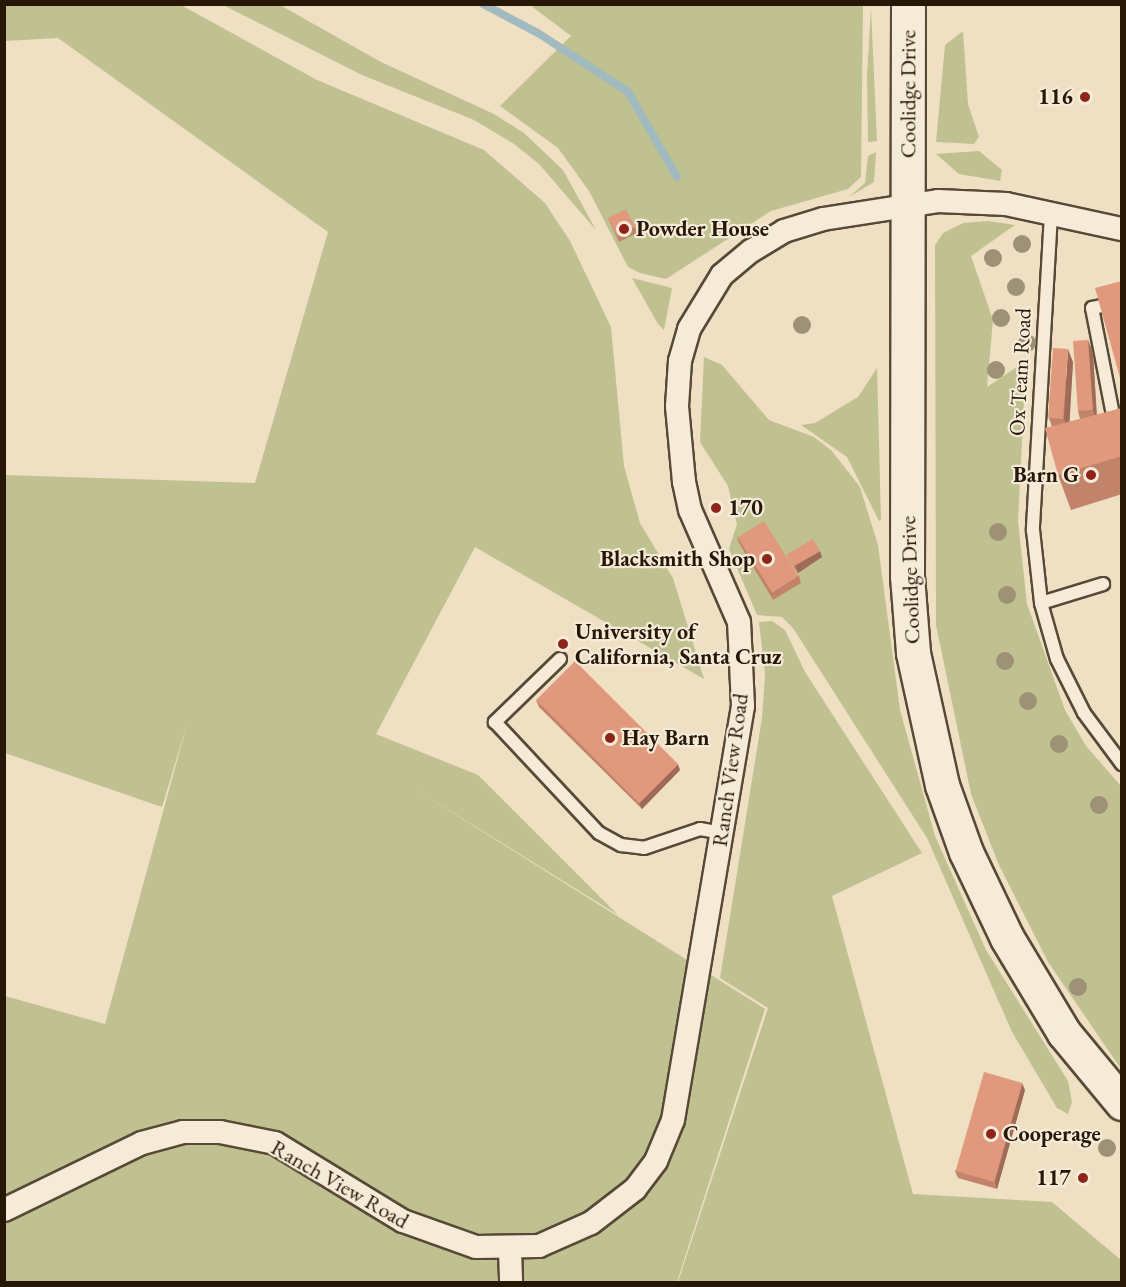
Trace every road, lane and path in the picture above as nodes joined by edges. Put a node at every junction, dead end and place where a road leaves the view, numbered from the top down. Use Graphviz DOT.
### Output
graph roads {
  1 [pos="908,4"];
  2 [pos="908,206"];
  3 [pos="1051,214"];
  4 [pos="1122,229"];
  5 [pos="1122,302"];
  6 [pos="1106,432"];
  7 [pos="1103,584"];
  8 [pos="1041,603"];
  9 [pos="560,659"];
  10 [pos="1122,764"];
  11 [pos="723,833"];
  12 [pos="1122,1103"];
  13 [pos="4,1210"];
  14 [pos="510,1250"];
  15 [pos="511,1282"];
  1 -- 2 [label="main road, Coolidge Drive"];
  2 -- 3 [label="street, Ranch View Road"];
  2 -- 11 [label="street, Ranch View Road"];
  2 -- 12 [label="main road, Coolidge Drive"];
  3 -- 4 [label="street, Ranch View Road"];
  3 -- 8 [label="lane, Ox Team Road"];
  5 -- 6 [label="lane"];
  7 -- 8 [label="lane"];
  8 -- 10 [label="lane, Ox Team Road"];
  9 -- 11 [label="lane"];
  11 -- 14 [label="street, Ranch View Road"];
  13 -- 14 [label="street, Ranch View Road"];
  14 -- 15 [label="street"];
}
